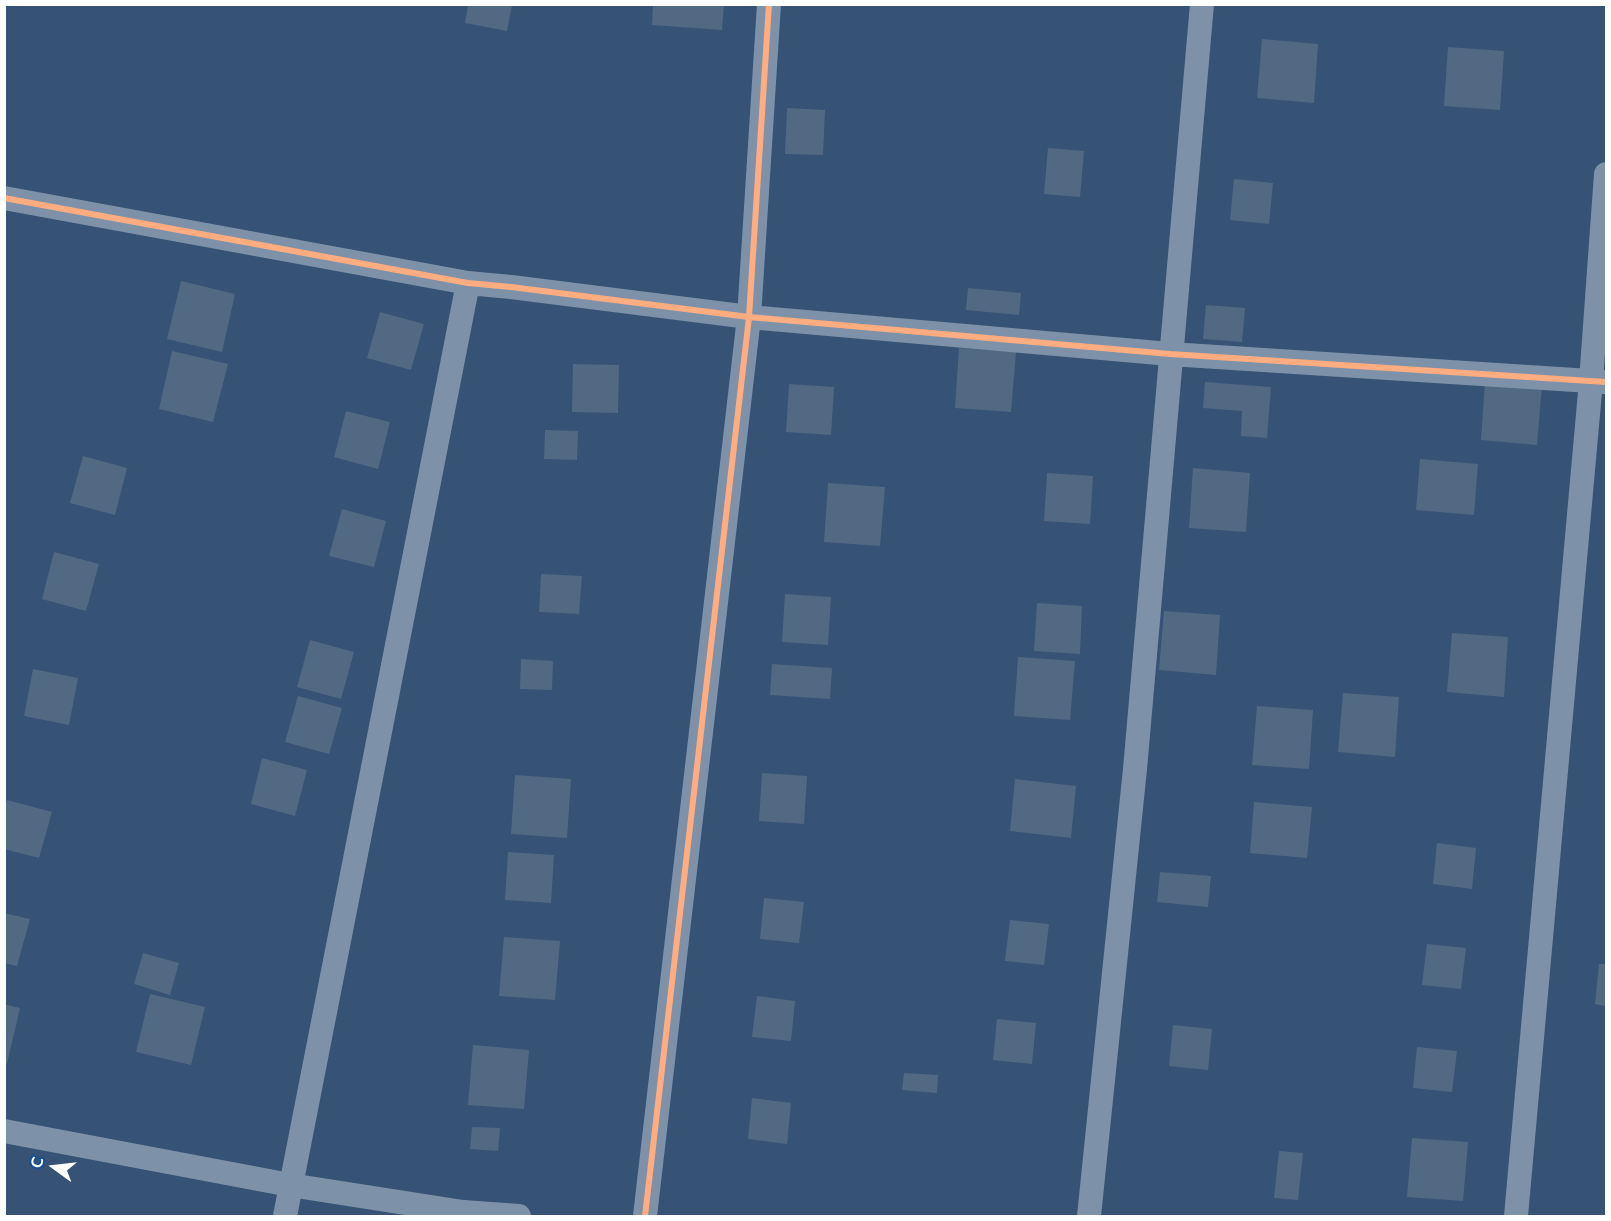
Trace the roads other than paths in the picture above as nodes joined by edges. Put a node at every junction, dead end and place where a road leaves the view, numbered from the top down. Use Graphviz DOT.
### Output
graph roads {
  1 [pos="769,4"];
  2 [pos="1202,4"];
  3 [pos="1606,174"];
  4 [pos="4,198"];
  5 [pos="468,283"];
  6 [pos="749,317"];
  7 [pos="1170,354"];
  8 [pos="1599,381"];
  9 [pos="4,1131"];
  10 [pos="290,1185"];
  11 [pos="285,1216"];
  12 [pos="519,1216"];
  13 [pos="645,1216"];
  14 [pos="1089,1216"];
  15 [pos="1516,1216"];
  1 -- 6 [label="street"];
  2 -- 7 [label="street"];
  3 -- 8 [label="street"];
  4 -- 5 [label="street"];
  5 -- 6 [label="street"];
  5 -- 10 [label="street"];
  6 -- 7 [label="street"];
  6 -- 13 [label="street"];
  7 -- 8 [label="street"];
  7 -- 14 [label="street"];
  8 -- 15 [label="street"];
  9 -- 10 [label="street"];
  10 -- 11 [label="street"];
  10 -- 12 [label="street"];
}
